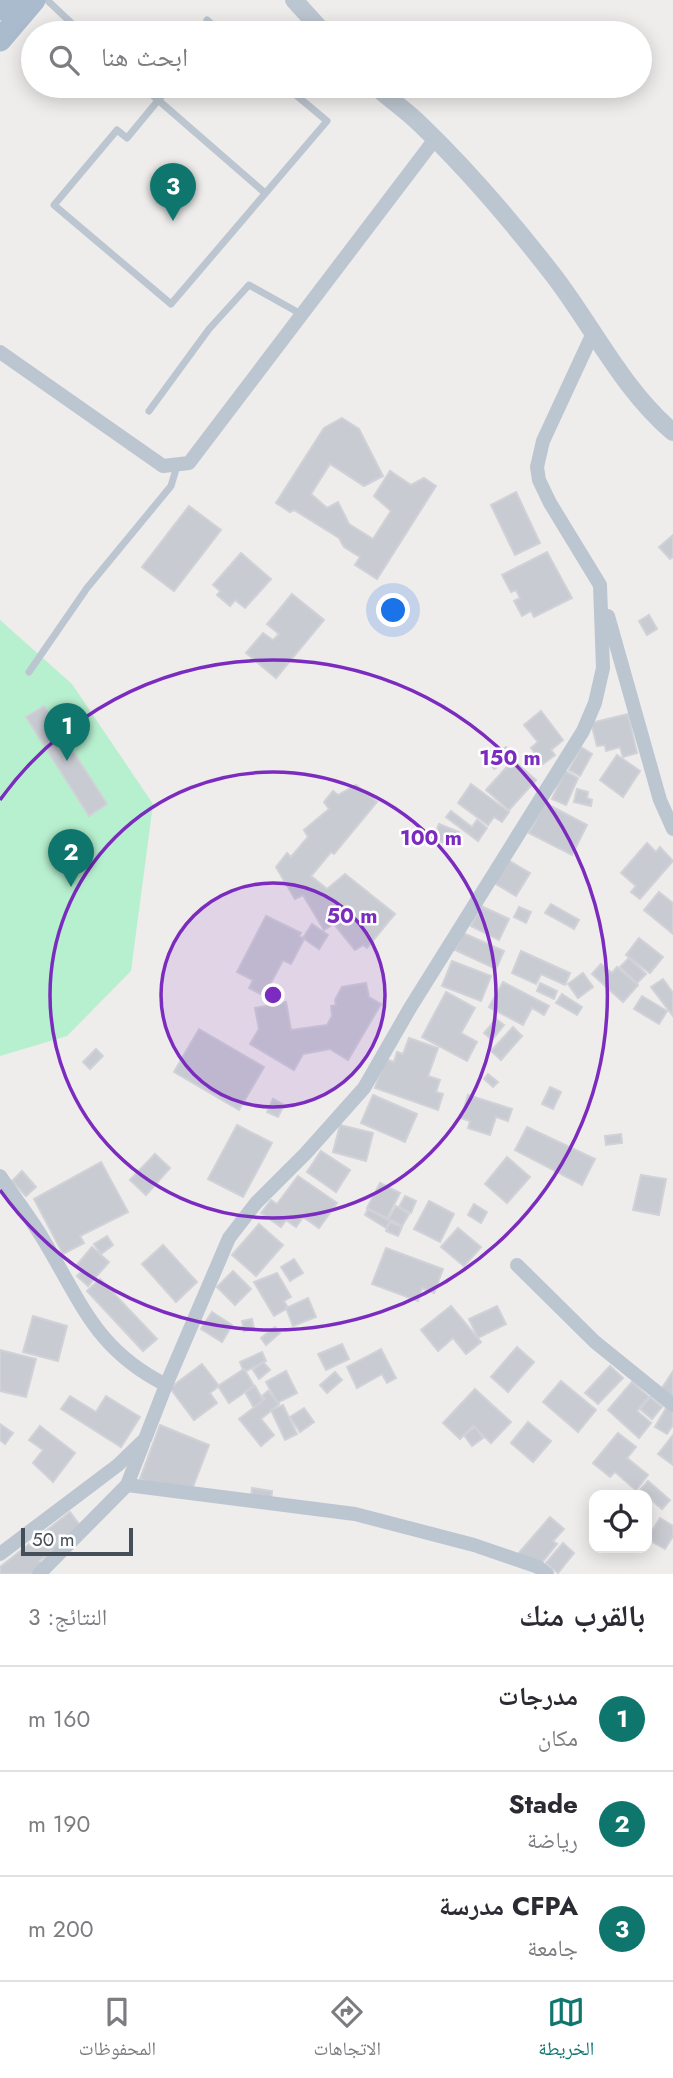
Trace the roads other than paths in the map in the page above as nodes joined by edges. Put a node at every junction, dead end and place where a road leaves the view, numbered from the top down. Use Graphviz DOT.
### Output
graph roads {
  1 [pos="8,0"];
  2 [pos="34,0"];
  3 [pos="47,0"];
  4 [pos="294,0"];
  5 [pos="0,9"];
  6 [pos="69,21"];
  7 [pos="313,21"];
  8 [pos="0,40"];
  9 [pos="156,98"];
  10 [pos="299,98"];
  11 [pos="389,98"];
  12 [pos="158,100"];
  13 [pos="435,139"];
  14 [pos="265,193"];
  15 [pos="302,315"];
  16 [pos="594,331"];
  17 [pos="0,352"];
  18 [pos="149,411"];
  19 [pos="673,432"];
  20 [pos="177,466"];
  21 [pos="600,585"];
  22 [pos="29,671"];
  23 [pos="673,829"];
  24 [pos="0,1176"];
  25 [pos="517,1265"];
  26 [pos="166,1385"];
  27 [pos="673,1405"];
  28 [pos="145,1439"];
  29 [pos="127,1485"];
  30 [pos="0,1554"];
  31 [pos="39,1574"];
  32 [pos="547,1574"];
  1 -- 5 [label="main road"];
  2 -- 8 [label="main road"];
  3 -- 6 [label="lane"];
  4 -- 7 [label="street"];
  9 -- 12 [label="lane"];
  10 -- 14 [label="lane"];
  11 -- 13 [label="street"];
  12 -- 14 [label="lane"];
  12 -- 14 [label="lane"];
  13 -- 15 [label="street"];
  13 -- 16 [label="street"];
  15 -- 18 [label="lane"];
  15 -- 20 [label="street"];
  16 -- 19 [label="street"];
  16 -- 21 [label="street"];
  17 -- 20 [label="street"];
  20 -- 22 [label="lane"];
  21 -- 23 [label="street"];
  21 -- 26 [label="street"];
  24 -- 26 [label="street"];
  25 -- 27 [label="street"];
  26 -- 28 [label="street"];
  28 -- 29 [label="street"];
  28 -- 30 [label="street"];
  29 -- 31 [label="street"];
  29 -- 32 [label="street"];
}
